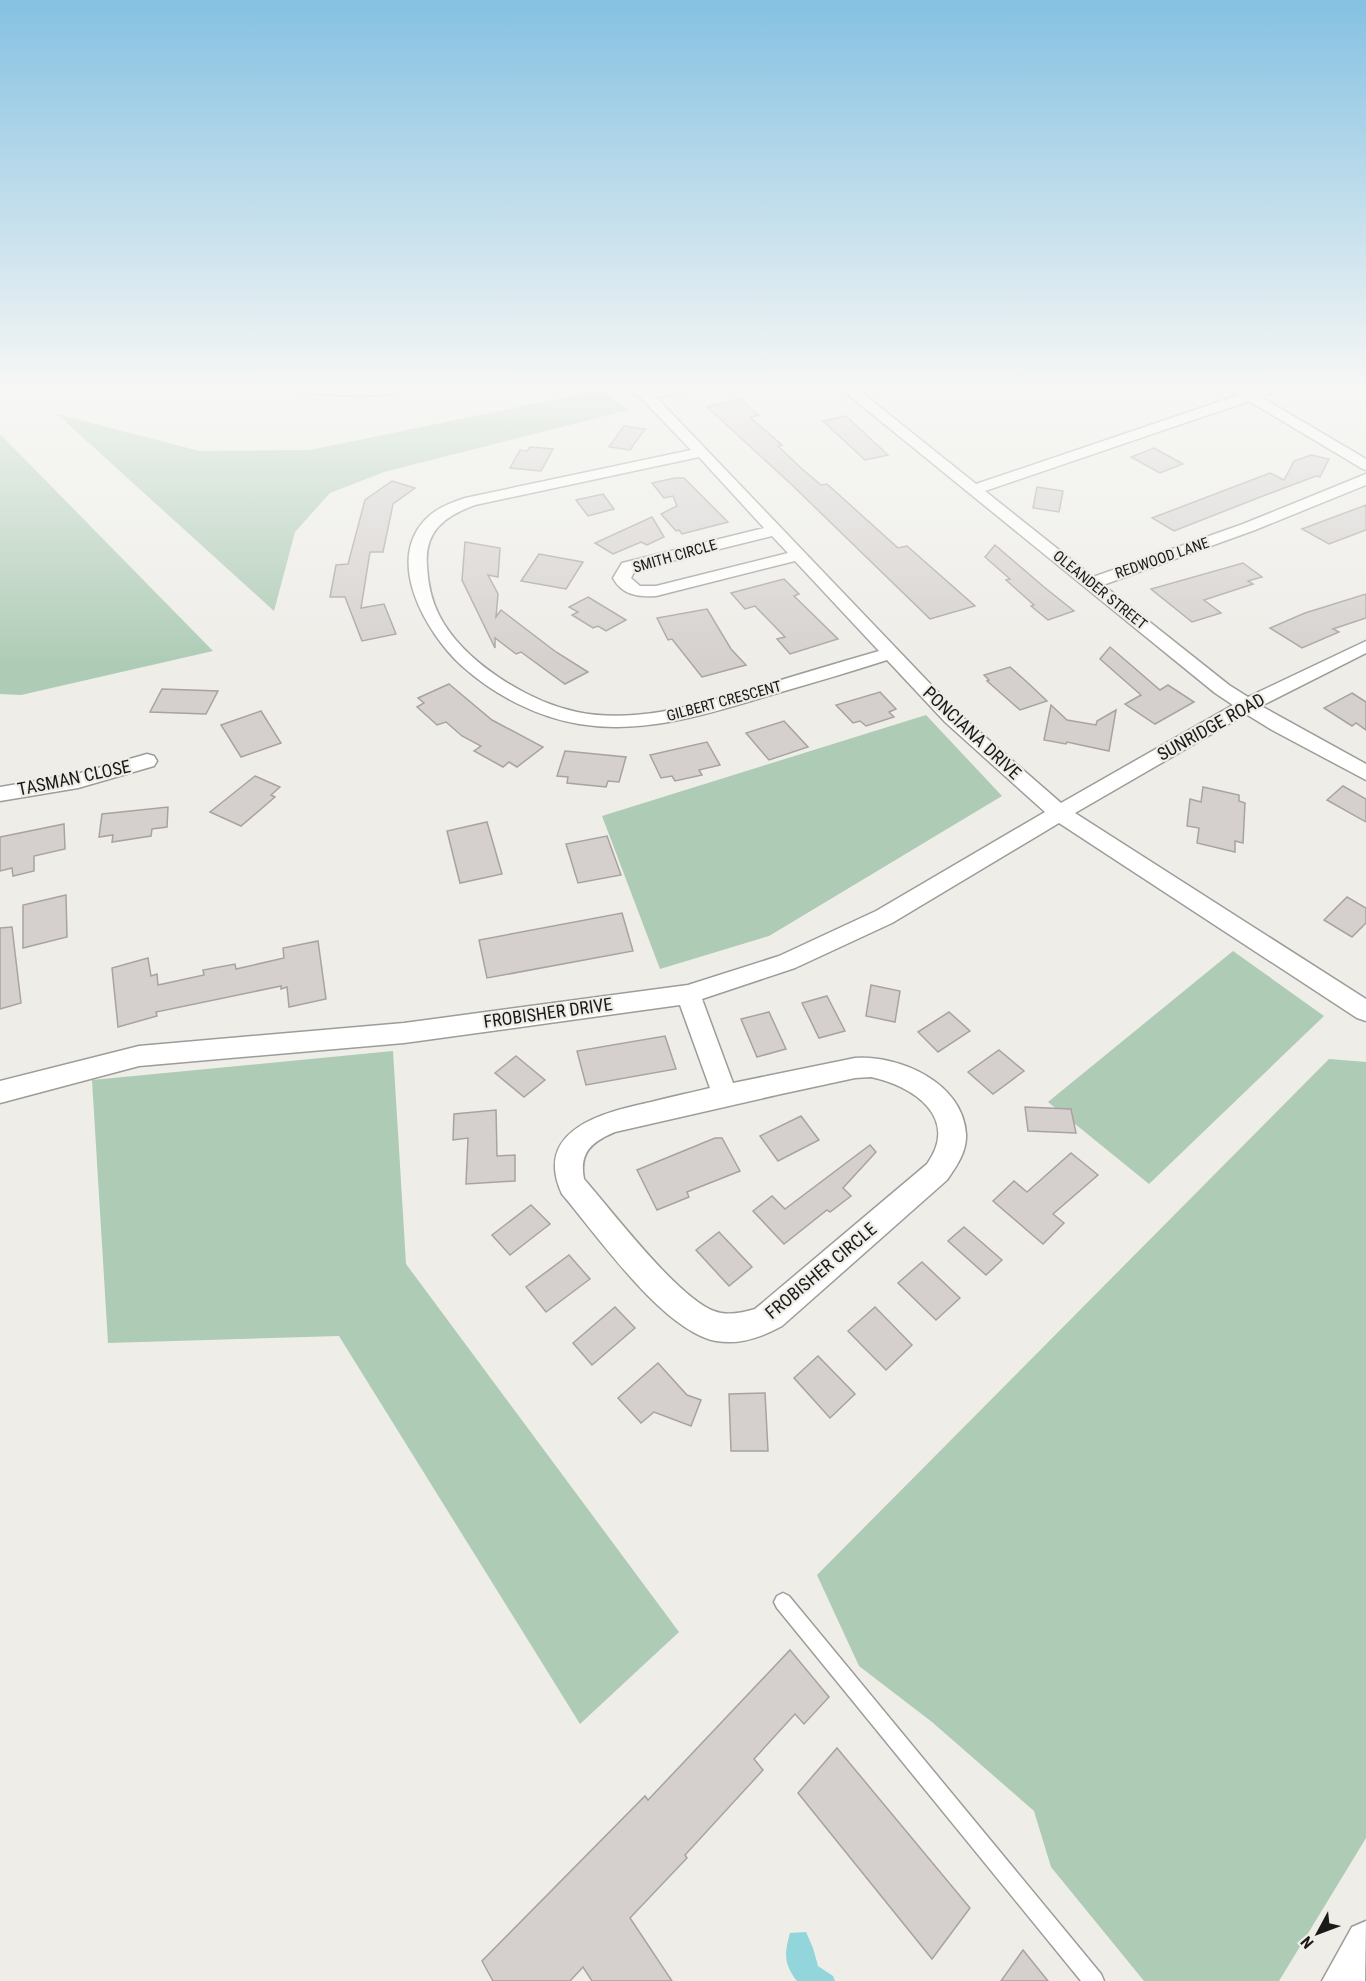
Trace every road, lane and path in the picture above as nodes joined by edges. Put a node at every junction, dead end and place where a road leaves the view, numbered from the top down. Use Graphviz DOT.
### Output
graph roads {
  1 [pos="568,480"];
  2 [pos="729,480"];
  3 [pos="961,480"];
  4 [pos="1000,480"];
  5 [pos="1362,480"];
  6 [pos="973,490"];
  7 [pos="775,530"];
  8 [pos="799,555"];
  9 [pos="1091,583"];
  10 [pos="1366,646"];
  11 [pos="891,653"];
  12 [pos="1247,705"];
  13 [pos="147,761"];
  14 [pos="1366,773"];
  15 [pos="0,794"];
  16 [pos="1059,813"];
  17 [pos="688,994"];
  18 [pos="1366,1011"];
  19 [pos="0,1092"];
  20 [pos="725,1095"];
  21 [pos="783,1602"];
  22 [pos="1366,1941"];
  23 [pos="1094,1981"];
  24 [pos="1342,1981"];
  1 -- 11 [label="street, GILBERT CRESCENT"];
  2 -- 7 [label="street, PONCIANA DRIVE"];
  3 -- 6 [label="street, OLEANDER STREET"];
  4 -- 6 [label="street"];
  5 -- 9 [label="street, REDWOOD LANE"];
  6 -- 9 [label="street, OLEANDER STREET"];
  7 -- 8 [label="street, PONCIANA DRIVE"];
  7 -- 8 [label="street, SMITH CIRCLE"];
  8 -- 11 [label="street, PONCIANA DRIVE"];
  9 -- 12 [label="street, OLEANDER STREET"];
  10 -- 12 [label="street, SUNRIDGE ROAD"];
  11 -- 16 [label="street, PONCIANA DRIVE"];
  12 -- 14 [label="street, OLEANDER STREET"];
  12 -- 16 [label="street, SUNRIDGE ROAD"];
  13 -- 15 [label="street, TASMAN CLOSE"];
  16 -- 17 [label="street, FROBISHER DRIVE"];
  16 -- 18 [label="street, PONCIANA DRIVE"];
  17 -- 19 [label="street, FROBISHER DRIVE"];
  17 -- 20 [label="street"];
  20 -- 20 [label="street, FROBISHER CIRCLE"];
  21 -- 23 [label="lane"];
  22 -- 24 [label="street"];
}
